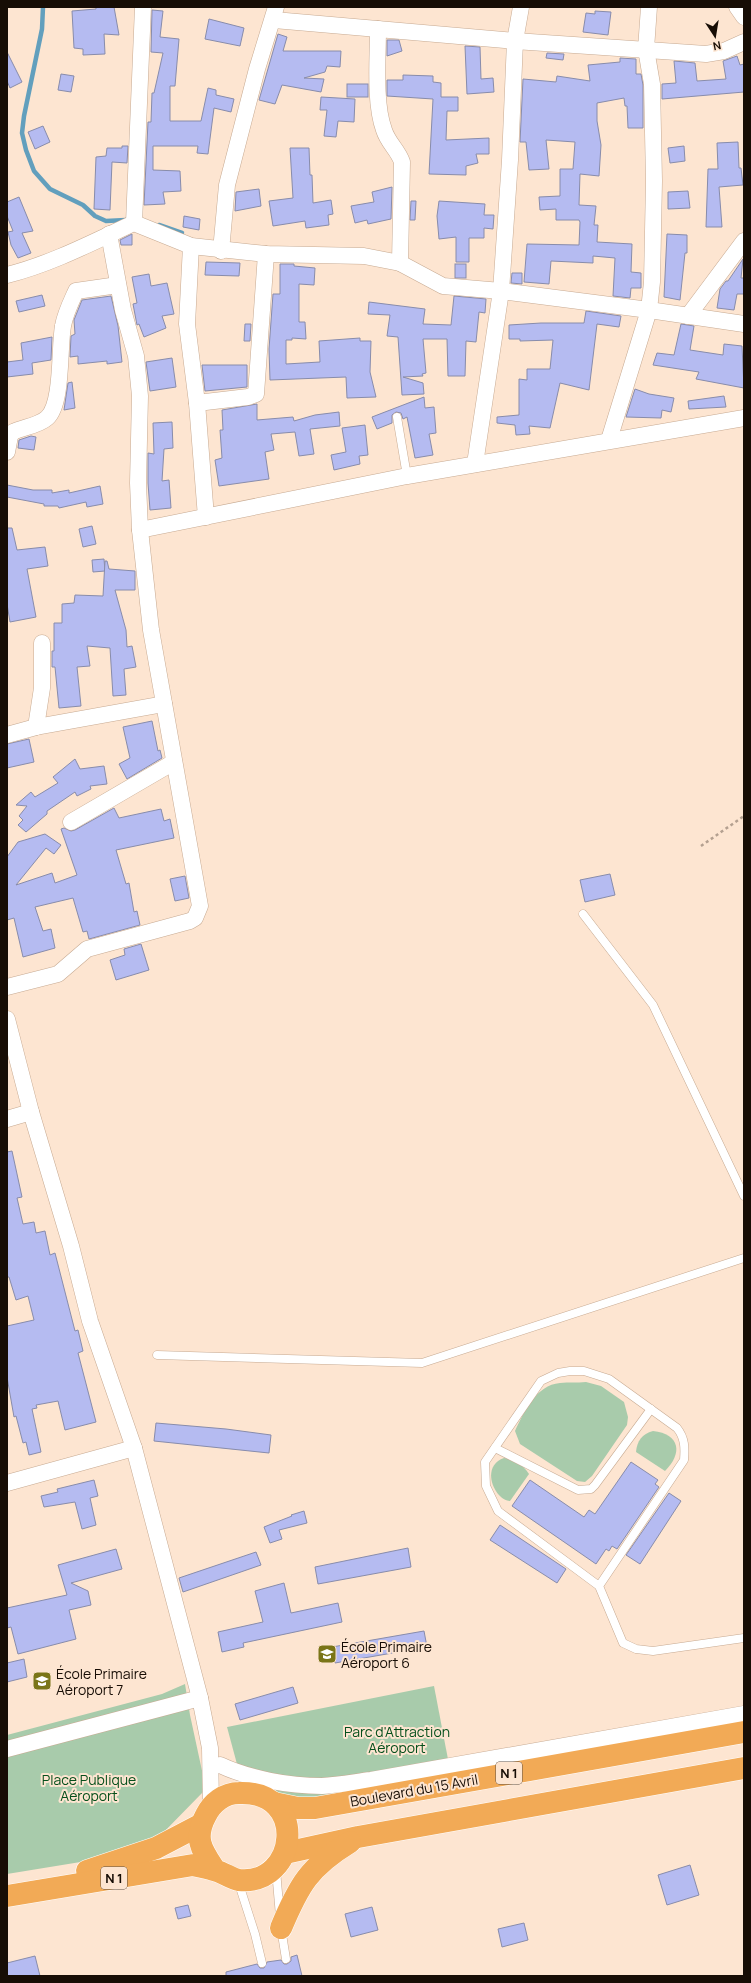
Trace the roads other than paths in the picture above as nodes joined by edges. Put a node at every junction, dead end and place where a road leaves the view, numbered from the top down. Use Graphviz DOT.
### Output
graph roads {
  1 [pos="143,7"];
  2 [pos="521,7"];
  3 [pos="649,7"];
  4 [pos="737,7"];
  5 [pos="275,13"];
  6 [pos="744,17"];
  7 [pos="378,29"];
  8 [pos="515,41"];
  9 [pos="744,42"];
  10 [pos="646,49"];
  11 [pos="134,223"];
  12 [pos="109,234"];
  13 [pos="744,241"];
  14 [pos="191,246"];
  15 [pos="221,251"];
  16 [pos="266,254"];
  17 [pos="400,263"];
  18 [pos="7,275"];
  19 [pos="118,285"];
  20 [pos="501,291"];
  21 [pos="648,310"];
  22 [pos="688,316"];
  23 [pos="744,324"];
  24 [pos="197,404"];
  25 [pos="397,417"];
  26 [pos="744,418"];
  27 [pos="609,440"];
  28 [pos="7,452"];
  29 [pos="475,464"];
  30 [pos="407,476"];
  31 [pos="206,517"];
  32 [pos="140,530"];
  33 [pos="42,643"];
  34 [pos="164,704"];
  35 [pos="36,727"];
  36 [pos="7,735"];
  37 [pos="174,762"];
  38 [pos="71,822"];
  39 [pos="583,914"];
  40 [pos="7,987"];
  41 [pos="7,1019"];
  42 [pos="31,1112"];
  43 [pos="7,1119"];
  44 [pos="744,1196"];
  45 [pos="744,1258"];
  46 [pos="158,1355"];
  47 [pos="651,1409"];
  48 [pos="134,1448"];
  49 [pos="495,1448"];
  50 [pos="8,1479"];
  51 [pos="599,1586"];
  52 [pos="744,1638"];
  53 [pos="200,1698"];
  54 [pos="744,1714"];
  55 [pos="744,1732"];
  56 [pos="210,1748"];
  57 [pos="7,1749"];
  58 [pos="220,1765"];
  59 [pos="744,1768"];
  60 [pos="253,1792"];
  61 [pos="274,1803"];
  62 [pos="211,1805"];
  63 [pos="200,1825"];
  64 [pos="358,1837"];
  65 [pos="281,1860"];
  66 [pos="215,1870"];
  67 [pos="238,1880"];
  68 [pos="9,1896"];
  69 [pos="281,1928"];
  70 [pos="286,1959"];
  71 [pos="262,1963"];
  1 -- 11 [label="street"];
  2 -- 8 [label="street"];
  3 -- 10 [label="street"];
  4 -- 6 [label="street"];
  5 -- 7 [label="street"];
  5 -- 15 [label="street"];
  7 -- 8 [label="street"];
  7 -- 17 [label="street"];
  8 -- 10 [label="street"];
  8 -- 20 [label="street"];
  9 -- 10 [label="street"];
  10 -- 21 [label="street"];
  11 -- 12 [label="street"];
  11 -- 14 [label="street"];
  12 -- 18 [label="street"];
  12 -- 19 [label="street"];
  13 -- 22 [label="street"];
  14 -- 15 [label="street"];
  14 -- 24 [label="street"];
  15 -- 16 [label="street"];
  16 -- 17 [label="street"];
  16 -- 24 [label="street"];
  17 -- 20 [label="street"];
  19 -- 28 [label="street"];
  19 -- 32 [label="street"];
  20 -- 21 [label="street"];
  20 -- 29 [label="street"];
  21 -- 22 [label="street"];
  21 -- 27 [label="street"];
  22 -- 23 [label="street"];
  24 -- 31 [label="street"];
  25 -- 30 [label="lane"];
  26 -- 27 [label="street"];
  27 -- 29 [label="street"];
  29 -- 30 [label="street"];
  30 -- 31 [label="street"];
  31 -- 32 [label="street"];
  32 -- 34 [label="street"];
  33 -- 35 [label="street"];
  34 -- 35 [label="street"];
  34 -- 37 [label="street"];
  35 -- 36 [label="street"];
  37 -- 38 [label="street"];
  37 -- 40 [label="street"];
  39 -- 44 [label="lane"];
  41 -- 42 [label="street"];
  42 -- 43 [label="street"];
  42 -- 48 [label="street"];
  45 -- 46 [label="lane"];
  47 -- 49 [label="lane"];
  47 -- 49 [label="lane"];
  47 -- 51 [label="lane"];
  48 -- 50 [label="street"];
  48 -- 53 [label="street"];
  49 -- 51 [label="lane"];
  51 -- 52 [label="lane"];
  53 -- 56 [label="street"];
  53 -- 57 [label="street"];
  54 -- 58 [label="street"];
  55 -- 61 [label="highway, Boulevard du 15 Avril / N 1"];
  56 -- 58 [label="street"];
  56 -- 62 [label="street"];
  58 -- 60 [label="street"];
  59 -- 64 [label="highway"];
  60 -- 61 [label="highway"];
  60 -- 62 [label="highway"];
  61 -- 65 [label="highway"];
  62 -- 63 [label="highway"];
  63 -- 66 [label="highway"];
  63 -- 68 [label="highway, N 1"];
  64 -- 65 [label="highway"];
  64 -- 69 [label="highway"];
  65 -- 67 [label="highway"];
  65 -- 69 [label="lane"];
  66 -- 67 [label="highway"];
  66 -- 68 [label="highway, N 1"];
  67 -- 71 [label="lane"];
  69 -- 70 [label="lane"];
}
